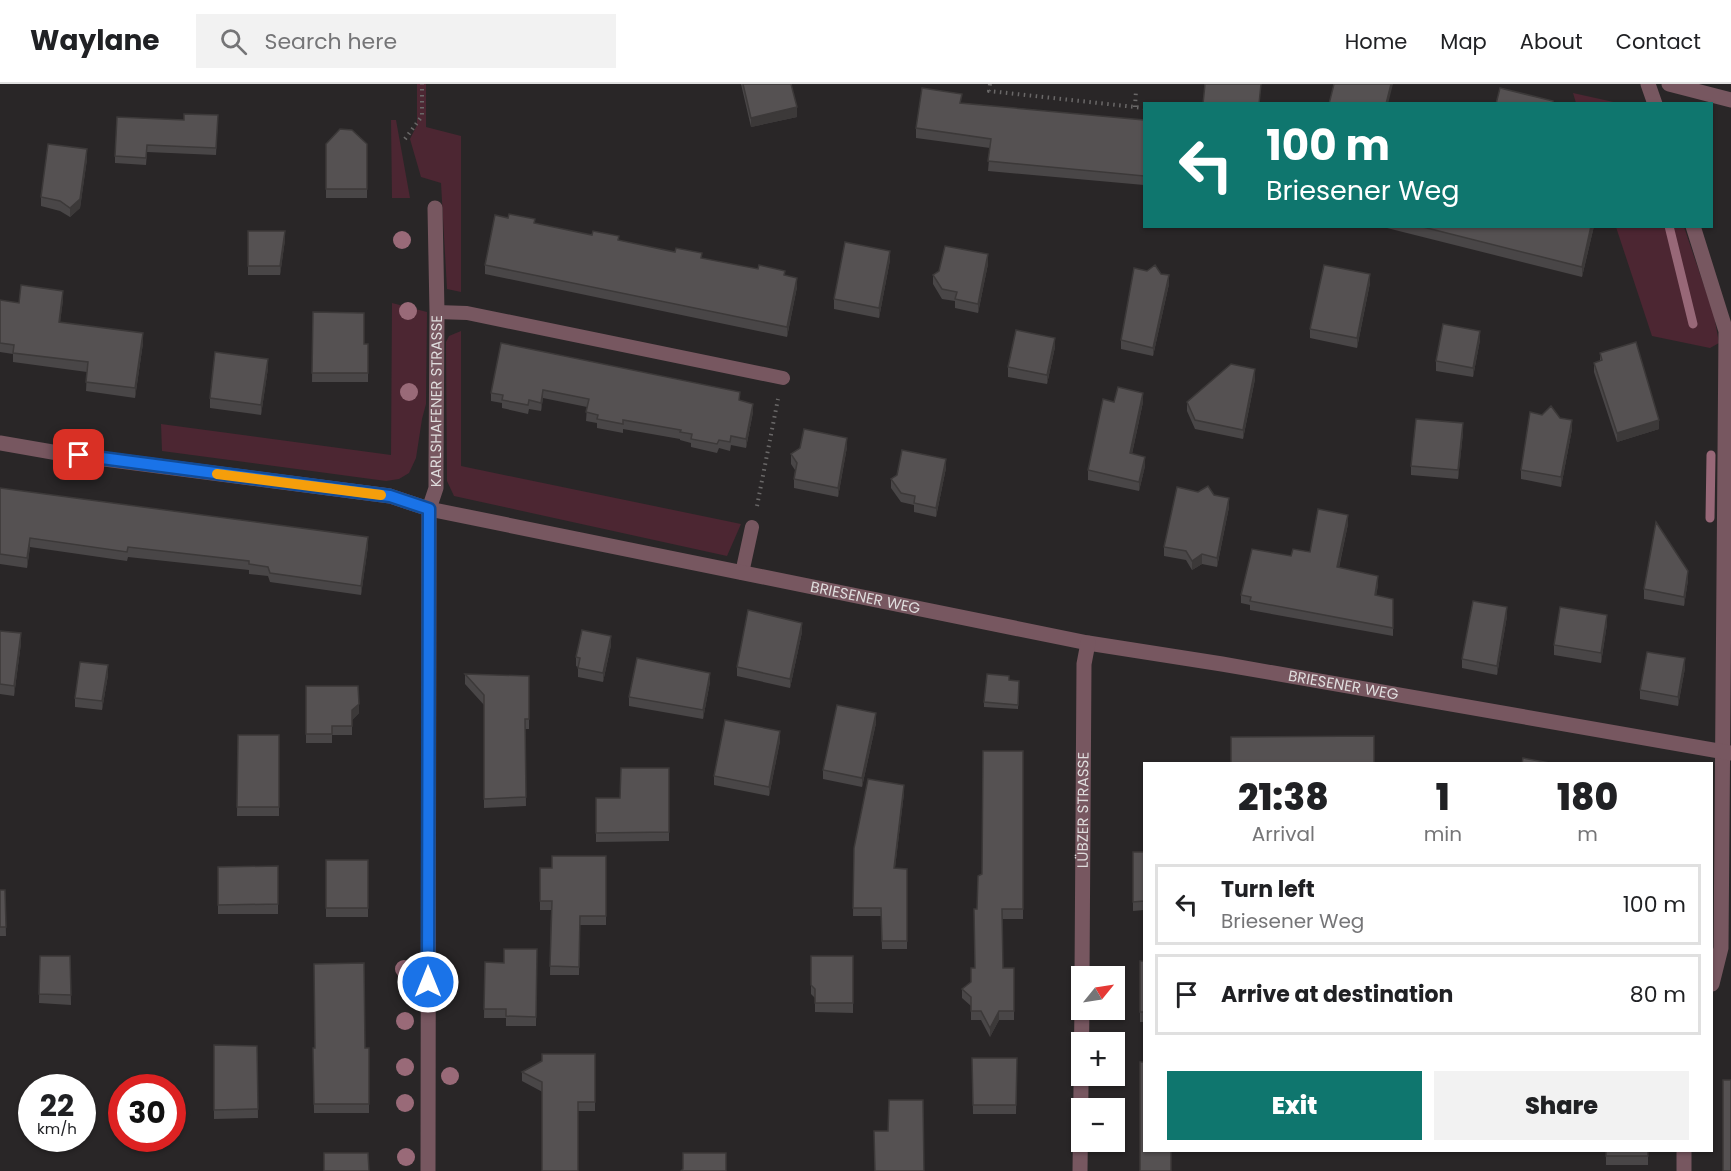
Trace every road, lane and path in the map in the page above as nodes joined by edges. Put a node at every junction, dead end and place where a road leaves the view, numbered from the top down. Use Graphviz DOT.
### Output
graph roads {
  1 [pos="422,84"];
  2 [pos="990,84"];
  3 [pos="1648,84"];
  4 [pos="1669,84"];
  5 [pos="1136,90"];
  6 [pos="1731,100"];
  7 [pos="1654,102"];
  8 [pos="1135,107"];
  9 [pos="1143,108"];
  10 [pos="405,139"];
  11 [pos="435,208"];
  12 [pos="1694,228"];
  13 [pos="437,312"];
  14 [pos="783,378"];
  15 [pos="0,443"];
  16 [pos="429,509"];
  17 [pos="752,527"];
  18 [pos="742,573"];
  19 [pos="1088,643"];
  20 [pos="1727,752"];
  21 [pos="1082,966"];
  22 [pos="1713,980"];
  23 [pos="1082,1020"];
  24 [pos="1684,1152"];
  25 [pos="428,1171"];
  26 [pos="1080,1171"];
  27 [pos="1684,1171"];
  1 -- 10 [label="path"];
  2 -- 8 [label="path"];
  3 -- 7 [label="street"];
  4 -- 6 [label="street"];
  5 -- 8 [label="path"];
  8 -- 9 [label="path"];
  11 -- 13 [label="street, KARLSHAFENER STRASSE"];
  12 -- 20 [label="street"];
  13 -- 14 [label="lane"];
  13 -- 16 [label="street, KARLSHAFENER STRASSE"];
  14 -- 17 [label="path"];
  15 -- 16 [label="street, BRIESENER WEG"];
  16 -- 18 [label="street, BRIESENER WEG"];
  16 -- 25 [label="street, KARLSHAFENER STRASSE"];
  17 -- 18 [label="lane"];
  18 -- 19 [label="street, BRIESENER WEG"];
  19 -- 20 [label="street, BRIESENER WEG"];
  19 -- 21 [label="street, LÜBZER STRASSE"];
  20 -- 22 [label="street"];
  23 -- 26 [label="street"];
  24 -- 27 [label="street"];
}
